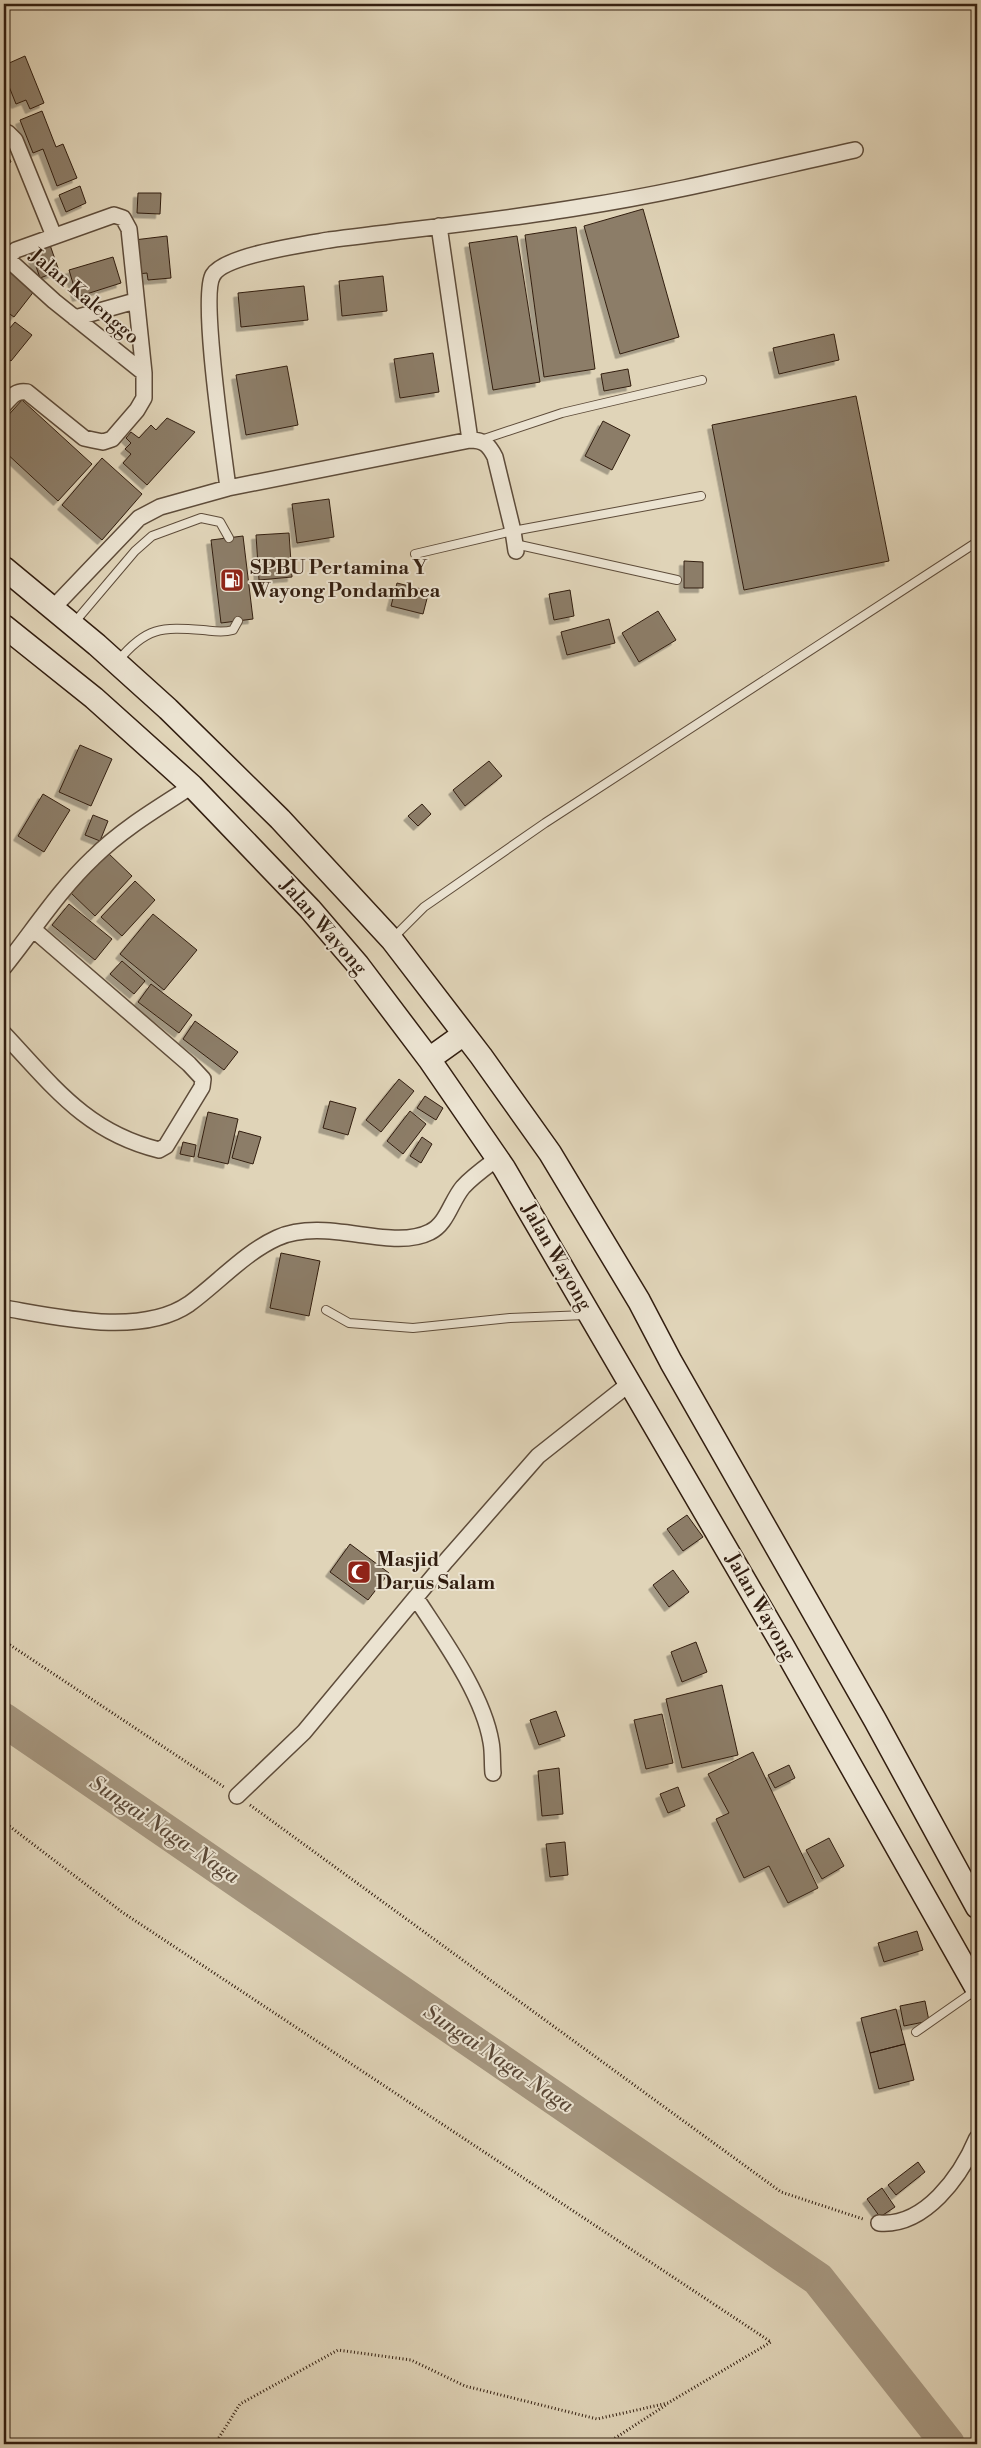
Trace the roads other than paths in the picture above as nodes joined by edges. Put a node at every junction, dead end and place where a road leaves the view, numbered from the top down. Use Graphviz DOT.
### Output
graph roads {
  1 [pos="4,132"];
  2 [pos="855,150"];
  3 [pos="439,226"];
  4 [pos="54,236"];
  5 [pos="135,301"];
  6 [pos="75,318"];
  7 [pos="144,373"];
  8 [pos="702,380"];
  9 [pos="4,405"];
  10 [pos="476,440"];
  11 [pos="228,488"];
  12 [pos="701,496"];
  13 [pos="229,538"];
  14 [pos="514,542"];
  15 [pos="977,542"];
  16 [pos="415,554"];
  17 [pos="4,568"];
  18 [pos="677,580"];
  19 [pos="53,608"];
  20 [pos="238,621"];
  21 [pos="73,625"];
  22 [pos="4,626"];
  23 [pos="117,663"];
  24 [pos="192,786"];
  25 [pos="34,930"];
  26 [pos="392,940"];
  27 [pos="4,967"];
  28 [pos="4,1034"];
  29 [pos="464,1034"];
  30 [pos="429,1059"];
  31 [pos="498,1158"];
  32 [pos="4,1308"];
  33 [pos="326,1310"];
  34 [pos="590,1314"];
  35 [pos="629,1384"];
  36 [pos="416,1598"];
  37 [pos="493,1773"];
  38 [pos="237,1796"];
  39 [pos="977,1907"];
  40 [pos="977,1989"];
  41 [pos="916,2032"];
  42 [pos="977,2138"];
  43 [pos="878,2223"];
  1 -- 4 [label="street"];
  2 -- 3 [label="street"];
  3 -- 10 [label="street"];
  3 -- 11 [label="street"];
  4 -- 5 [label="street, Jalan Kalenggo"];
  4 -- 6 [label="street, Jalan Kalenggo"];
  5 -- 6 [label="street"];
  5 -- 7 [label="street, Jalan Kalenggo"];
  6 -- 7 [label="street, Jalan Kalenggo"];
  7 -- 9 [label="street, Jalan Kalenggo"];
  8 -- 10 [label="lane"];
  10 -- 11 [label="street"];
  10 -- 14 [label="street"];
  11 -- 19 [label="street"];
  12 -- 14 [label="lane"];
  13 -- 21 [label="lane"];
  14 -- 16 [label="lane"];
  14 -- 18 [label="lane"];
  15 -- 26 [label="lane"];
  17 -- 19 [label="main road, Jalan Wayong"];
  19 -- 21 [label="main road, Jalan Wayong"];
  20 -- 23 [label="lane"];
  21 -- 23 [label="main road, Jalan Wayong"];
  22 -- 24 [label="main road, Jalan Wayong"];
  23 -- 26 [label="main road, Jalan Wayong"];
  24 -- 25 [label="street"];
  24 -- 30 [label="main road, Jalan Wayong"];
  25 -- 27 [label="street"];
  25 -- 28 [label="street"];
  26 -- 29 [label="main road, Jalan Wayong"];
  29 -- 30 [label="main road"];
  29 -- 39 [label="main road, Jalan Wayong"];
  30 -- 31 [label="main road, Jalan Wayong"];
  31 -- 32 [label="street"];
  31 -- 34 [label="main road, Jalan Wayong"];
  33 -- 34 [label="lane"];
  34 -- 35 [label="main road, Jalan Wayong"];
  35 -- 36 [label="street"];
  35 -- 40 [label="main road, Jalan Wayong"];
  36 -- 37 [label="street"];
  36 -- 38 [label="street"];
  40 -- 41 [label="lane"];
  42 -- 43 [label="street"];
}
